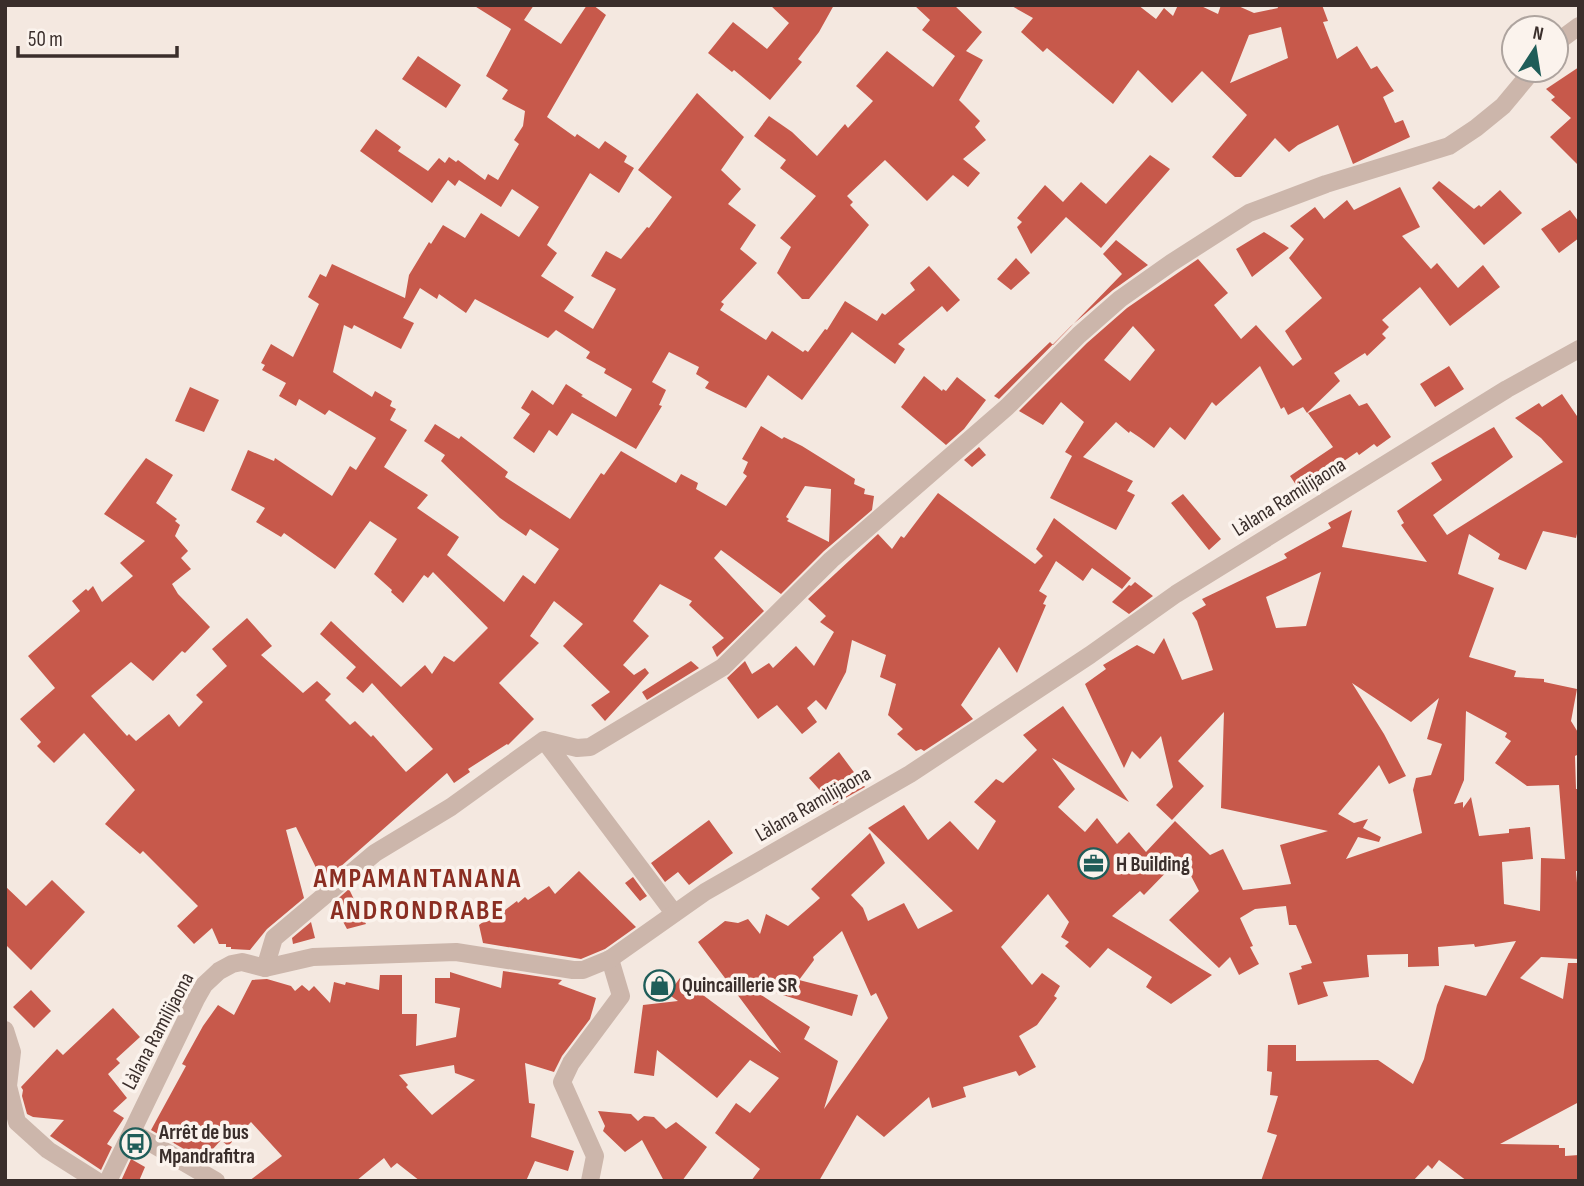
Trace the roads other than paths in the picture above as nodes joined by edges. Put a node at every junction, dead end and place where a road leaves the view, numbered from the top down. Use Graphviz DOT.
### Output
graph roads {
  1 [pos="1521,84"];
  2 [pos="1579,349"];
  3 [pos="544,740"];
  4 [pos="674,913"];
  5 [pos="610,959"];
  6 [pos="265,968"];
  7 [pos="5,1030"];
  8 [pos="132,1132"];
  9 [pos="97,1181"];
  10 [pos="108,1181"];
  11 [pos="216,1181"];
  12 [pos="590,1181"];
  1 -- 3 [label="street"];
  2 -- 4 [label="street, Làlana Ramilijaona"];
  3 -- 4 [label="street"];
  3 -- 6 [label="street"];
  4 -- 5 [label="street, Làlana Ramilijaona"];
  5 -- 6 [label="street, Làlana Ramilijaona"];
  5 -- 12 [label="street"];
  6 -- 8 [label="street, Làlana Ramilijaona"];
  7 -- 9 [label="street"];
  8 -- 10 [label="street, Làlana Ramilijaona"];
  8 -- 11 [label="street"];
}
